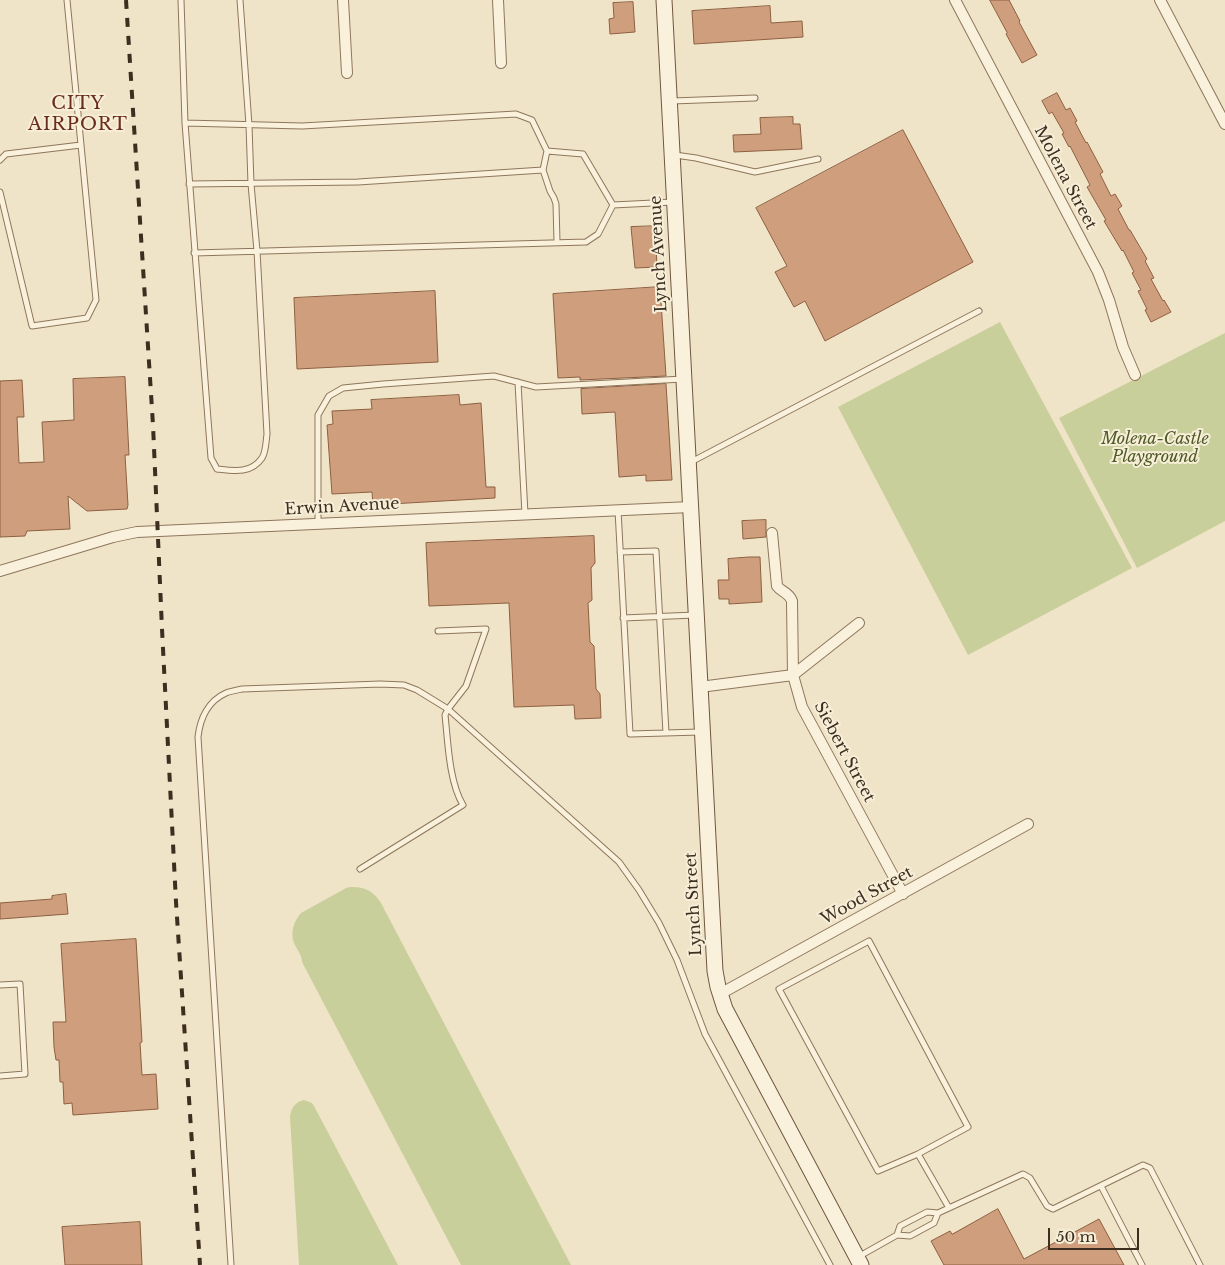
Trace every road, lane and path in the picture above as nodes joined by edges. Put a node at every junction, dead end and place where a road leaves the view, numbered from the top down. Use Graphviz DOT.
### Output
graph roads {
  1 [pos="67,0"];
  2 [pos="181,0"];
  3 [pos="240,0"];
  4 [pos="344,0"];
  5 [pos="498,0"];
  6 [pos="664,0"];
  7 [pos="955,0"];
  8 [pos="1160,0"];
  9 [pos="502,63"];
  10 [pos="347,73"];
  11 [pos="755,98"];
  12 [pos="669,101"];
  13 [pos="185,123"];
  14 [pos="1225,124"];
  15 [pos="249,125"];
  16 [pos="81,145"];
  17 [pos="547,150"];
  18 [pos="672,155"];
  19 [pos="818,159"];
  20 [pos="0,160"];
  21 [pos="543,170"];
  22 [pos="189,184"];
  23 [pos="251,184"];
  24 [pos="0,192"];
  25 [pos="674,202"];
  26 [pos="613,205"];
  27 [pos="557,242"];
  28 [pos="257,251"];
  29 [pos="194,253"];
  30 [pos="979,311"];
  31 [pos="1135,375"];
  32 [pos="684,379"];
  33 [pos="518,382"];
  34 [pos="688,463"];
  35 [pos="691,507"];
  36 [pos="618,510"];
  37 [pos="525,514"];
  38 [pos="318,523"];
  39 [pos="772,533"];
  40 [pos="620,552"];
  41 [pos="0,571"];
  42 [pos="697,615"];
  43 [pos="660,616"];
  44 [pos="624,618"];
  45 [pos="859,623"];
  46 [pos="438,631"];
  47 [pos="793,676"];
  48 [pos="700,687"];
  49 [pos="448,709"];
  50 [pos="703,732"];
  51 [pos="666,733"];
  52 [pos="1028,824"];
  53 [pos="360,869"];
  54 [pos="903,894"];
  55 [pos="0,985"];
  56 [pos="720,994"];
  57 [pos="0,1076"];
  58 [pos="918,1154"];
  59 [pos="1101,1186"];
  60 [pos="948,1208"];
  61 [pos="938,1212"];
  62 [pos="898,1235"];
  63 [pos="859,1261"];
  64 [pos="231,1265"];
  65 [pos="830,1265"];
  66 [pos="1142,1265"];
  67 [pos="1200,1265"];
  1 -- 16 [label="lane"];
  2 -- 13 [label="lane"];
  3 -- 15 [label="lane"];
  4 -- 10 [label="street"];
  5 -- 9 [label="street"];
  6 -- 12 [label="street, Lynch Avenue"];
  7 -- 31 [label="street, Molena Street"];
  8 -- 14 [label="street"];
  11 -- 12 [label="lane"];
  12 -- 18 [label="street, Lynch Avenue"];
  13 -- 15 [label="lane"];
  13 -- 22 [label="lane"];
  15 -- 17 [label="lane"];
  15 -- 23 [label="lane"];
  16 -- 20 [label="lane"];
  16 -- 24 [label="lane"];
  17 -- 21 [label="lane"];
  17 -- 26 [label="lane"];
  18 -- 19 [label="lane"];
  18 -- 25 [label="street, Lynch Avenue"];
  21 -- 23 [label="lane"];
  21 -- 27 [label="lane"];
  22 -- 23 [label="lane"];
  22 -- 29 [label="lane"];
  23 -- 28 [label="lane"];
  25 -- 26 [label="lane"];
  25 -- 32 [label="street, Lynch Avenue"];
  26 -- 27 [label="lane"];
  27 -- 28 [label="lane"];
  28 -- 29 [label="lane"];
  28 -- 29 [label="lane"];
  30 -- 34 [label="lane"];
  32 -- 33 [label="lane"];
  32 -- 34 [label="street, Lynch Avenue"];
  33 -- 37 [label="lane"];
  33 -- 38 [label="lane"];
  34 -- 35 [label="street, Lynch Avenue"];
  35 -- 36 [label="street, Erwin Avenue"];
  35 -- 42 [label="street, Lynch Street"];
  36 -- 37 [label="street, Erwin Avenue"];
  36 -- 40 [label="lane"];
  37 -- 38 [label="street, Erwin Avenue"];
  38 -- 41 [label="street, Erwin Avenue"];
  39 -- 47 [label="street, Siebert Street"];
  40 -- 43 [label="lane"];
  40 -- 44 [label="lane"];
  42 -- 43 [label="lane"];
  42 -- 48 [label="street, Lynch Street"];
  43 -- 44 [label="lane"];
  43 -- 51 [label="lane"];
  44 -- 51 [label="lane"];
  45 -- 47 [label="street"];
  46 -- 49 [label="lane"];
  47 -- 48 [label="street"];
  47 -- 54 [label="street, Siebert Street"];
  48 -- 50 [label="street, Lynch Street"];
  49 -- 53 [label="lane"];
  49 -- 64 [label="lane"];
  49 -- 65 [label="lane"];
  50 -- 51 [label="lane"];
  50 -- 56 [label="street, Lynch Street"];
  52 -- 54 [label="street, Wood Street"];
  54 -- 56 [label="street, Wood Street"];
  55 -- 57 [label="lane"];
  56 -- 63 [label="street, Lynch Street"];
  58 -- 58 [label="lane"];
  58 -- 60 [label="lane"];
  59 -- 60 [label="lane"];
  59 -- 66 [label="lane"];
  59 -- 67 [label="lane"];
  60 -- 61 [label="lane"];
  61 -- 62 [label="lane"];
  61 -- 62 [label="lane"];
  62 -- 63 [label="lane"];
}
